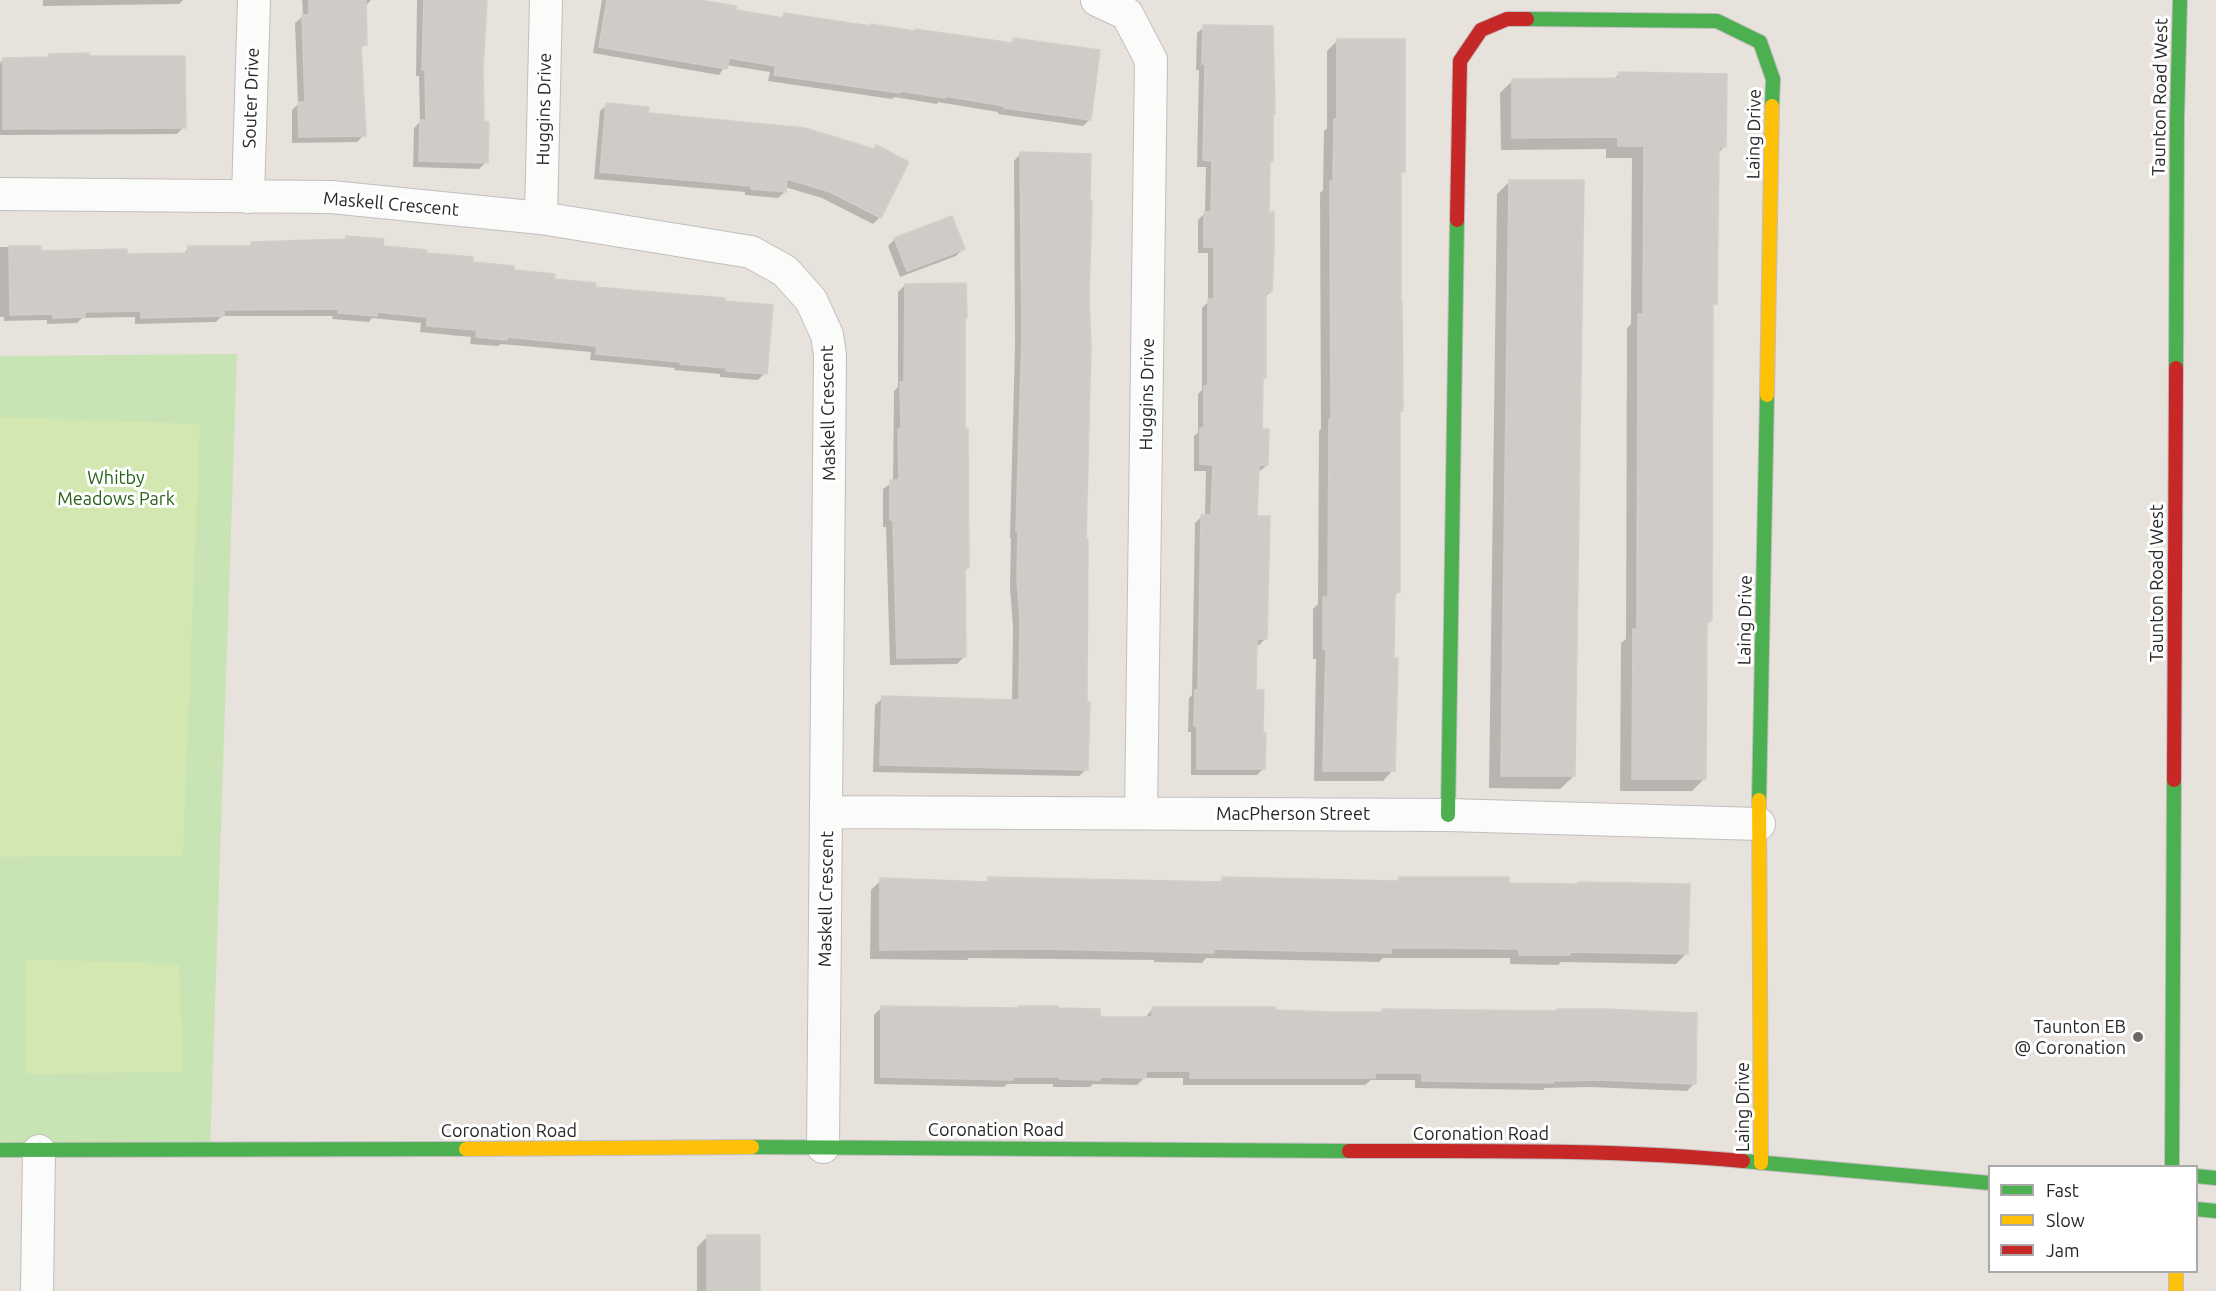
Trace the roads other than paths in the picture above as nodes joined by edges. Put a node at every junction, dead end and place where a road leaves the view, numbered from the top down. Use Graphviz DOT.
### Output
graph roads {
  1 [pos="254,0"];
  2 [pos="546,0"];
  3 [pos="1097,0"];
  4 [pos="2180,0"];
  5 [pos="0,194"];
  6 [pos="248,196"];
  7 [pos="541,218"];
  8 [pos="826,812"];
  9 [pos="1141,813"];
  10 [pos="1448,815"];
  11 [pos="1759,824"];
  12 [pos="823,1147"];
  13 [pos="0,1150"];
  14 [pos="39,1151"];
  15 [pos="1761,1163"];
  16 [pos="2172,1165"];
  17 [pos="2198,1176"];
  18 [pos="2216,1178"];
  19 [pos="1988,1183"];
  20 [pos="2198,1209"];
  21 [pos="2216,1211"];
  22 [pos="2176,1273"];
  23 [pos="38,1291"];
  24 [pos="2176,1291"];
  1 -- 6 [label="street, Souter Drive"];
  2 -- 7 [label="street, Huggins Drive"];
  3 -- 9 [label="street, Huggins Drive"];
  4 -- 16 [label="street, Taunton Road West"];
  5 -- 6 [label="street, Maskell Crescent"];
  6 -- 7 [label="street, Maskell Crescent"];
  7 -- 8 [label="street, Maskell Crescent"];
  8 -- 9 [label="street, MacPherson Street"];
  8 -- 12 [label="street, Maskell Crescent"];
  9 -- 10 [label="street, MacPherson Street"];
  10 -- 11 [label="street, MacPherson Street"];
  10 -- 11 [label="street, Laing Drive"];
  11 -- 15 [label="street, Laing Drive"];
  12 -- 14 [label="street, Coronation Road"];
  12 -- 15 [label="street, Coronation Road"];
  13 -- 14 [label="street, Coronation Road"];
  14 -- 23 [label="street"];
  15 -- 19 [label="street, Coronation Road"];
  17 -- 18 [label="street"];
  20 -- 21 [label="street"];
  22 -- 24 [label="street"];
}
